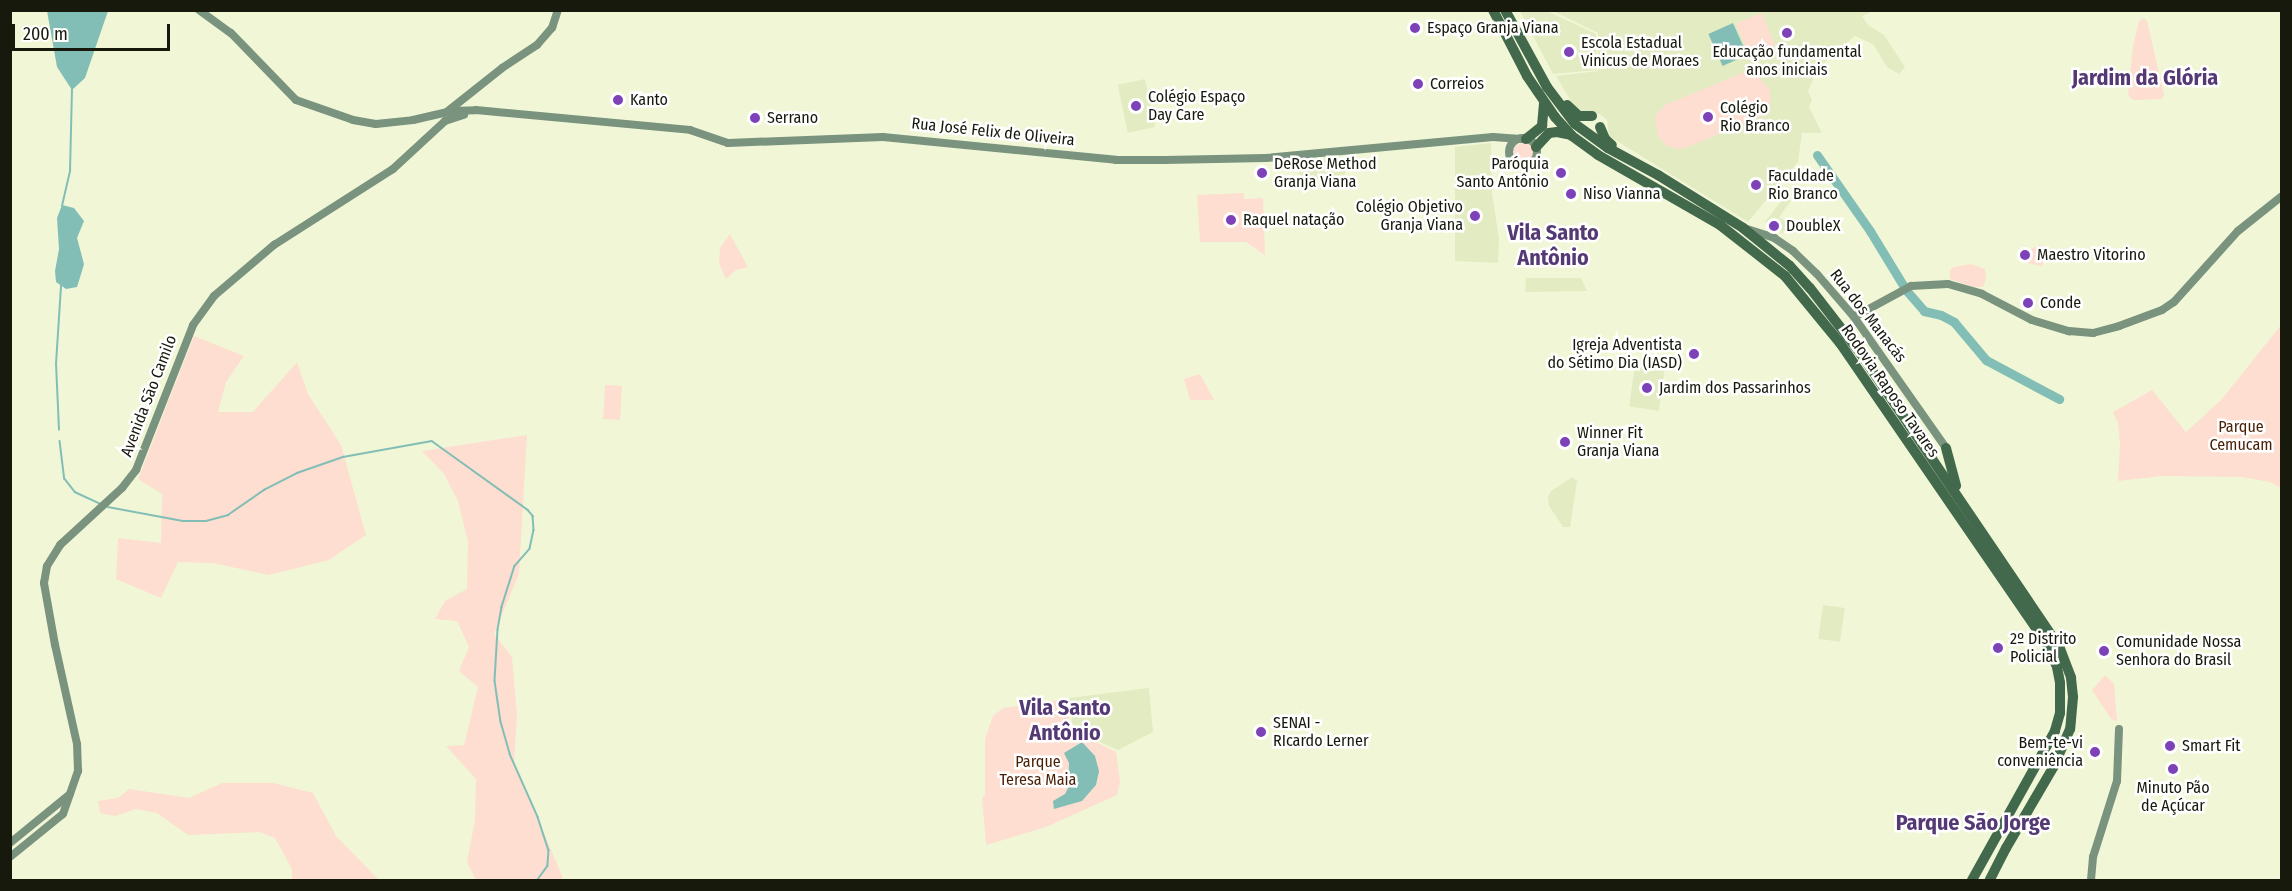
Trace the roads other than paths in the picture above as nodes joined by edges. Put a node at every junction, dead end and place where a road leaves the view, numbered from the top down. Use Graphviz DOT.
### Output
graph roads {
  1 [pos="199,10"];
  2 [pos="558,10"];
  3 [pos="1493,10"];
  4 [pos="1505,10"];
  5 [pos="1539,74"];
  6 [pos="1544,102"];
  7 [pos="455,112"];
  8 [pos="1592,116"];
  9 [pos="1600,127"];
  10 [pos="1572,136"];
  11 [pos="1493,137"];
  12 [pos="1523,139"];
  13 [pos="1536,147"];
  14 [pos="1509,150"];
  15 [pos="1634,162"];
  16 [pos="2282,196"];
  17 [pos="1743,228"];
  18 [pos="1854,317"];
  19 [pos="1946,448"];
  20 [pos="1959,498"];
  21 [pos="2119,729"];
  22 [pos="71,793"];
  23 [pos="63,814"];
  24 [pos="44,817"];
  25 [pos="10,843"];
  26 [pos="20,849"];
  27 [pos="10,857"];
  28 [pos="1972,880"];
  29 [pos="1990,880"];
  30 [pos="2091,880"];
  1 -- 7 [label="main road, Rua José Felix de Oliveira"];
  2 -- 7 [label="main road, Avenida São Camilo"];
  3 -- 6 [label="highway, Rodovia Raposo Tavares"];
  4 -- 5 [label="highway, Rodovia Raposo Tavares"];
  5 -- 8 [label="highway"];
  5 -- 15 [label="highway, Rodovia Raposo Tavares"];
  6 -- 10 [label="highway, Rodovia Raposo Tavares"];
  6 -- 12 [label="highway"];
  7 -- 11 [label="main road, Rua José Felix de Oliveira"];
  7 -- 22 [label="main road, Avenida São Camilo"];
  9 -- 15 [label="highway"];
  10 -- 13 [label="highway"];
  10 -- 28 [label="highway, Rodovia Raposo Tavares"];
  11 -- 12 [label="main road, Rua José Felix de Oliveira"];
  11 -- 14 [label="main road"];
  12 -- 13 [label="main road"];
  12 -- 14 [label="main road"];
  13 -- 14 [label="main road"];
  15 -- 17 [label="highway, Rodovia Raposo Tavares"];
  16 -- 18 [label="main road"];
  17 -- 18 [label="main road, Rua dos Manacás"];
  17 -- 20 [label="highway, Rodovia Raposo Tavares"];
  18 -- 19 [label="main road, Rua dos Manacás"];
  19 -- 20 [label="highway"];
  20 -- 29 [label="highway, Rodovia Raposo Tavares"];
  21 -- 30 [label="main road"];
  22 -- 23 [label="main road, Avenida São Camilo"];
  22 -- 24 [label="main road"];
  23 -- 24 [label="main road"];
  23 -- 26 [label="main road"];
  24 -- 25 [label="main road"];
  24 -- 26 [label="main road"];
  26 -- 27 [label="main road"];
}
